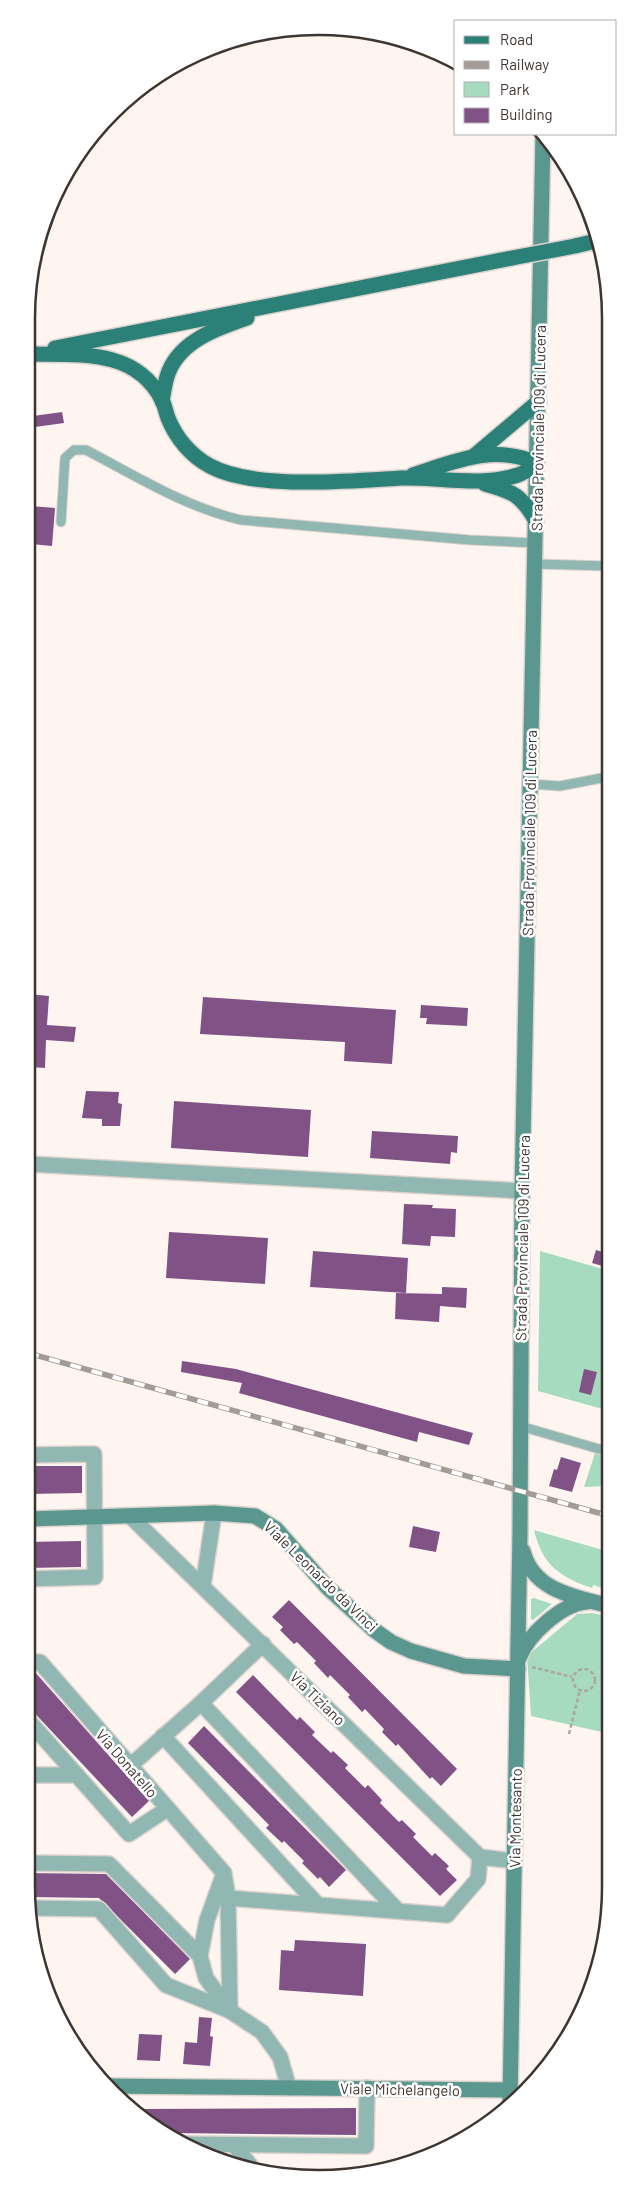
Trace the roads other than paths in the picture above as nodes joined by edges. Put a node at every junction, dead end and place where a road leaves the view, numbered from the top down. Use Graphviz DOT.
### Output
graph roads {
  1 [pos="543,146"];
  2 [pos="591,243"];
  3 [pos="301,300"];
  4 [pos="35,352"];
  5 [pos="35,353"];
  6 [pos="539,400"];
  7 [pos="162,401"];
  8 [pos="474,456"];
  9 [pos="537,463"];
  10 [pos="402,478"];
  11 [pos="479,482"];
  12 [pos="536,521"];
  13 [pos="61,522"];
  14 [pos="536,542"];
  15 [pos="535,564"];
  16 [pos="602,566"];
  17 [pos="602,778"];
  18 [pos="530,784"];
  19 [pos="35,1164"];
  20 [pos="522,1191"];
  21 [pos="520,1426"];
  22 [pos="602,1450"];
  23 [pos="35,1455"];
  24 [pos="214,1513"];
  25 [pos="95,1516"];
  26 [pos="130,1516"];
  27 [pos="35,1518"];
  28 [pos="520,1532"];
  29 [pos="35,1579"];
  30 [pos="203,1586"];
  31 [pos="600,1604"];
  32 [pos="263,1644"];
  33 [pos="35,1662"];
  34 [pos="518,1664"];
  35 [pos="201,1703"];
  36 [pos="35,1728"];
  37 [pos="163,1736"];
  38 [pos="130,1766"];
  39 [pos="35,1775"];
  40 [pos="77,1776"];
  41 [pos="167,1809"];
  42 [pos="480,1857"];
  43 [pos="514,1861"];
  44 [pos="35,1864"];
  45 [pos="224,1873"];
  46 [pos="228,1898"];
  47 [pos="318,1905"];
  48 [pos="36,1908"];
  49 [pos="398,1911"];
  50 [pos="200,1956"];
  51 [pos="230,2011"];
  52 [pos="117,2086"];
  53 [pos="289,2088"];
  54 [pos="367,2088"];
  55 [pos="510,2096"];
  56 [pos="201,2144"];
  57 [pos="234,2145"];
  58 [pos="246,2160"];
  1 -- 6 [label="street, Strada Provinciale 109 di Lucera"];
  2 -- 3 [label="main road, bridge"];
  3 -- 4 [label="main road"];
  3 -- 7 [label="main road"];
  5 -- 7 [label="main road"];
  6 -- 8 [label="main road"];
  6 -- 9 [label="street, Strada Provinciale 109 di Lucera"];
  7 -- 10 [label="main road"];
  8 -- 9 [label="main road"];
  8 -- 10 [label="main road"];
  9 -- 11 [label="main road"];
  9 -- 12 [label="street, Strada Provinciale 109 di Lucera"];
  10 -- 11 [label="main road"];
  11 -- 12 [label="main road"];
  12 -- 14 [label="street, Strada Provinciale 109 di Lucera"];
  13 -- 14 [label="lane"];
  14 -- 15 [label="street, Strada Provinciale 109 di Lucera"];
  15 -- 16 [label="lane"];
  15 -- 18 [label="street, Strada Provinciale 109 di Lucera"];
  17 -- 18 [label="lane"];
  18 -- 20 [label="street, Strada Provinciale 109 di Lucera"];
  19 -- 20 [label="street"];
  20 -- 21 [label="street, Strada Provinciale 109 di Lucera"];
  21 -- 22 [label="lane"];
  21 -- 28 [label="street, Strada Provinciale 109 di Lucera"];
  23 -- 25 [label="street"];
  24 -- 26 [label="street, Viale Leonardo da Vinci"];
  24 -- 30 [label="street"];
  24 -- 34 [label="street, Viale Leonardo da Vinci"];
  25 -- 26 [label="street, Viale Leonardo da Vinci"];
  25 -- 27 [label="street, Viale Leonardo da Vinci"];
  25 -- 29 [label="street"];
  26 -- 30 [label="street, Via Tiziano"];
  28 -- 31 [label="street"];
  28 -- 34 [label="street, Via Montesanto"];
  30 -- 32 [label="street, Via Tiziano"];
  31 -- 34 [label="street"];
  32 -- 35 [label="street"];
  32 -- 42 [label="street, Via Tiziano"];
  33 -- 38 [label="street, Via Donatello"];
  34 -- 43 [label="street, Via Montesanto"];
  35 -- 37 [label="street"];
  35 -- 49 [label="street"];
  36 -- 40 [label="street"];
  37 -- 38 [label="street"];
  37 -- 47 [label="street"];
  38 -- 41 [label="street, Via Donatello"];
  39 -- 40 [label="street"];
  40 -- 41 [label="street"];
  41 -- 45 [label="street, Via Donatello"];
  42 -- 43 [label="street"];
  42 -- 49 [label="street"];
  43 -- 55 [label="street, Via Montesanto"];
  44 -- 50 [label="street"];
  45 -- 46 [label="street"];
  45 -- 50 [label="street"];
  46 -- 47 [label="street"];
  46 -- 51 [label="street"];
  47 -- 49 [label="street"];
  48 -- 51 [label="street"];
  50 -- 51 [label="street"];
  51 -- 53 [label="street"];
  52 -- 53 [label="street, Viale Michelangelo"];
  53 -- 54 [label="street, Viale Michelangelo"];
  54 -- 55 [label="street, Viale Michelangelo"];
  54 -- 57 [label="street"];
  56 -- 57 [label="street"];
  57 -- 58 [label="street"];
}
